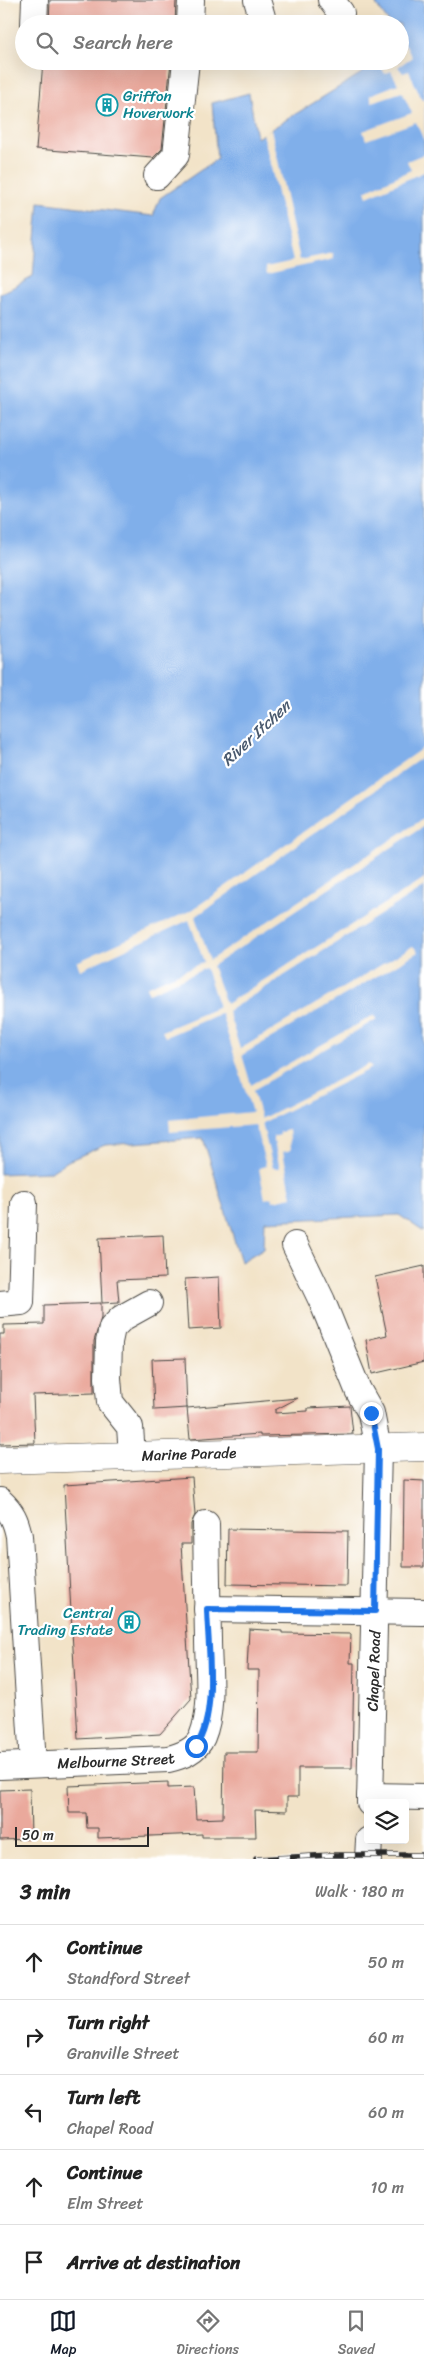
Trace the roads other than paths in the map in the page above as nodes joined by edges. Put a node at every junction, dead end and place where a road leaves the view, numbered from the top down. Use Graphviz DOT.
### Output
graph roads {
  1 [pos="35,0"];
  2 [pos="191,0"];
  3 [pos="34,15"];
  4 [pos="190,15"];
  5 [pos="185,70"];
  6 [pos="157,176"];
  7 [pos="24,1203"];
  8 [pos="295,1245"];
  9 [pos="148,1303"];
  10 [pos="0,1304"];
  11 [pos="424,1447"];
  12 [pos="378,1449"];
  13 [pos="132,1455"];
  14 [pos="0,1460"];
  15 [pos="0,1502"];
  16 [pos="206,1524"];
  17 [pos="207,1609"];
  18 [pos="375,1611"];
  19 [pos="424,1612"];
  20 [pos="33,1764"];
  21 [pos="0,1766"];
  22 [pos="424,1797"];
  23 [pos="370,1799"];
  24 [pos="369,1844"];
  25 [pos="368,1859"];
  1 -- 3 [label="street"];
  2 -- 4 [label="street"];
  5 -- 6 [label="street"];
  7 -- 10 [label="street"];
  8 -- 12 [label="street, Chapel Road"];
  9 -- 13 [label="street"];
  11 -- 12 [label="main road, Marine Parade"];
  12 -- 13 [label="main road, Marine Parade"];
  12 -- 18 [label="street, Chapel Road"];
  13 -- 14 [label="main road, Marine Parade"];
  15 -- 20 [label="street"];
  16 -- 17 [label="street"];
  17 -- 18 [label="street"];
  17 -- 20 [label="street, Melbourne Street"];
  18 -- 19 [label="street"];
  18 -- 23 [label="street, Chapel Road"];
  20 -- 21 [label="street, Melbourne Street"];
  22 -- 23 [label="street"];
  24 -- 25 [label="street"];
}
